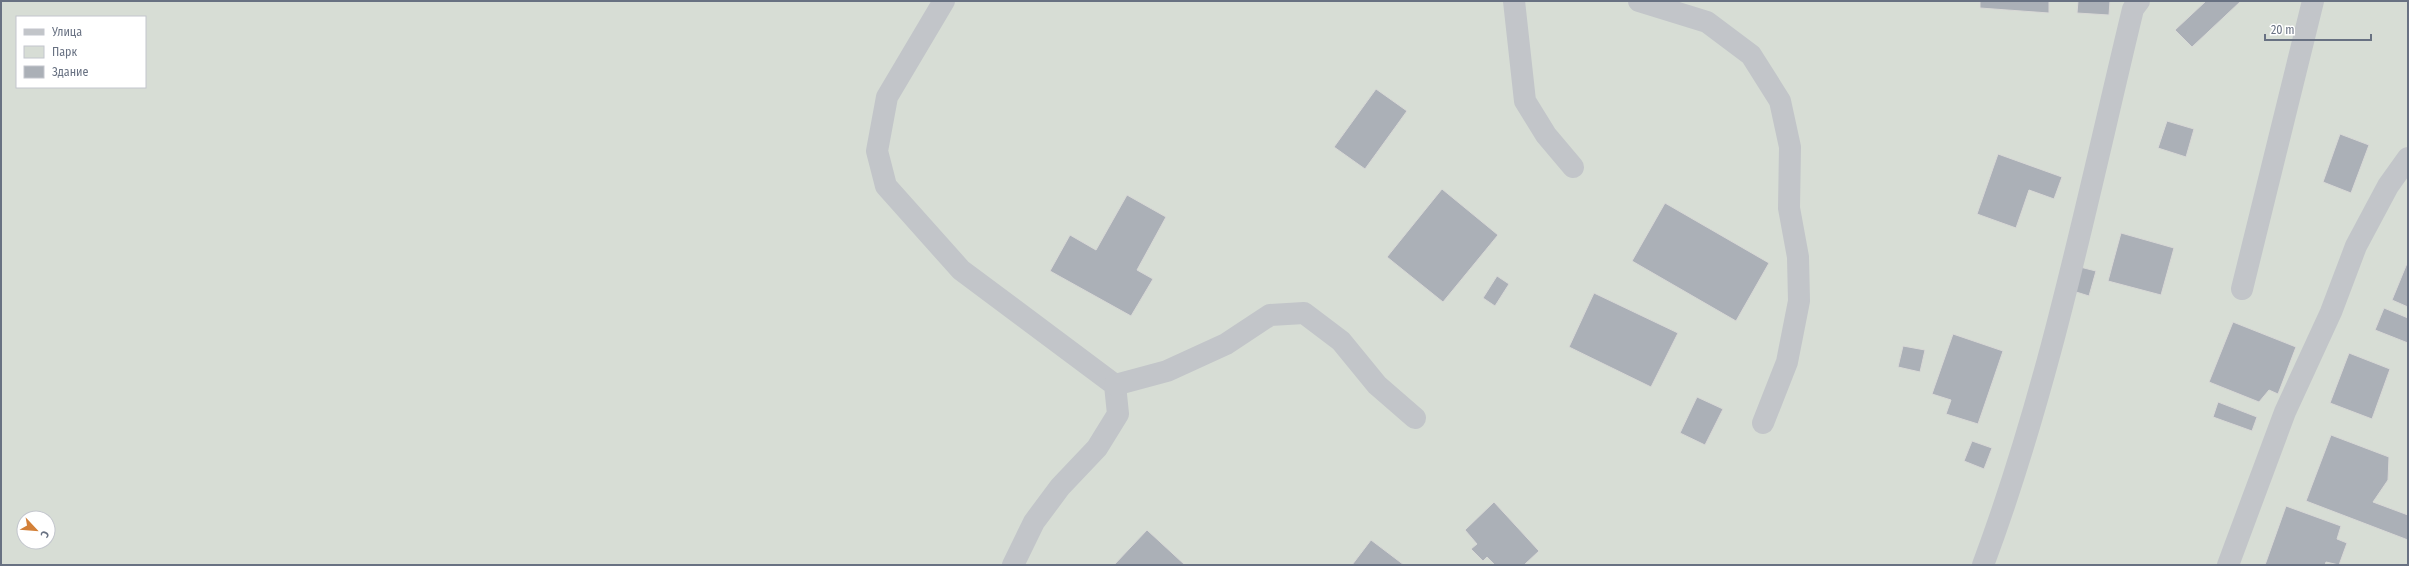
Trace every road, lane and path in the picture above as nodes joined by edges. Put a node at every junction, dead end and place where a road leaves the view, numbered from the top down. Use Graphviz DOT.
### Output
graph roads {
  1 [pos="944,1"];
  2 [pos="1514,1"];
  3 [pos="1639,1"];
  4 [pos="2139,1"];
  5 [pos="2313,1"];
  6 [pos="2408,158"];
  7 [pos="1573,167"];
  8 [pos="2242,289"];
  9 [pos="1115,385"];
  10 [pos="1415,418"];
  11 [pos="1763,422"];
  12 [pos="1013,565"];
  13 [pos="1982,565"];
  14 [pos="2228,565"];
  1 -- 9 [label="street"];
  2 -- 7 [label="street"];
  3 -- 11 [label="street"];
  4 -- 13 [label="street"];
  5 -- 8 [label="street"];
  6 -- 14 [label="street"];
  9 -- 10 [label="street"];
  9 -- 12 [label="street"];
}
